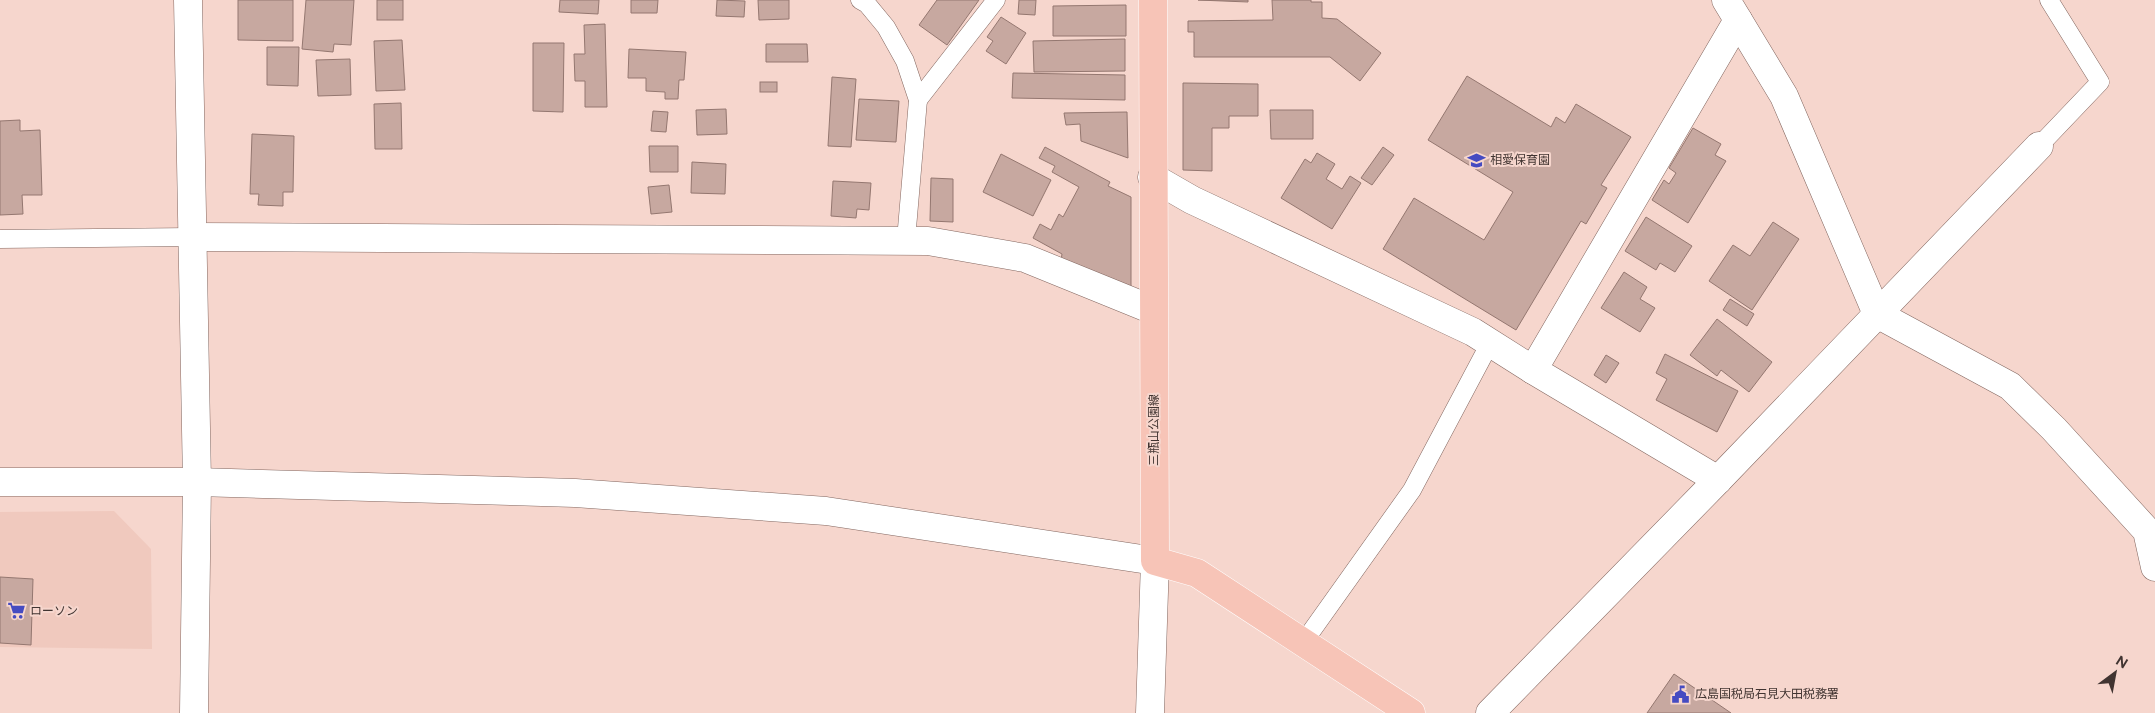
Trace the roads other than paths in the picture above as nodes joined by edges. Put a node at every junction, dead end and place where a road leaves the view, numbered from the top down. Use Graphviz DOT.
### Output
graph roads {
  1 [pos="188,0"];
  2 [pos="860,0"];
  3 [pos="996,0"];
  4 [pos="1152,0"];
  5 [pos="2049,0"];
  6 [pos="1732,10"];
  7 [pos="918,100"];
  8 [pos="2039,146"];
  9 [pos="1152,177"];
  10 [pos="191,237"];
  11 [pos="0,239"];
  12 [pos="906,240"];
  13 [pos="1153,310"];
  14 [pos="1877,314"];
  15 [pos="1490,343"];
  16 [pos="1533,370"];
  17 [pos="1718,480"];
  18 [pos="0,482"];
  19 [pos="197,482"];
  20 [pos="1155,561"];
  21 [pos="2155,568"];
  22 [pos="1303,643"];
  23 [pos="194,713"];
  24 [pos="1150,713"];
  25 [pos="1411,713"];
  26 [pos="1490,713"];
  1 -- 10 [label="street"];
  2 -- 7 [label="lane"];
  3 -- 7 [label="lane"];
  4 -- 9 [label="main road, 三瓶山公園線"];
  5 -- 8 [label="lane"];
  6 -- 14 [label="street"];
  6 -- 16 [label="street"];
  7 -- 12 [label="lane"];
  8 -- 14 [label="street"];
  9 -- 13 [label="main road, 三瓶山公園線"];
  9 -- 15 [label="street"];
  10 -- 11 [label="lane"];
  10 -- 12 [label="street"];
  10 -- 19 [label="street"];
  12 -- 13 [label="street"];
  13 -- 20 [label="main road, 三瓶山公園線"];
  14 -- 17 [label="street"];
  14 -- 21 [label="street"];
  15 -- 16 [label="street"];
  15 -- 22 [label="lane"];
  16 -- 17 [label="street"];
  17 -- 26 [label="street"];
  18 -- 19 [label="street"];
  19 -- 20 [label="street"];
  19 -- 23 [label="street"];
  20 -- 22 [label="main road"];
  20 -- 24 [label="street"];
  22 -- 25 [label="main road"];
}
